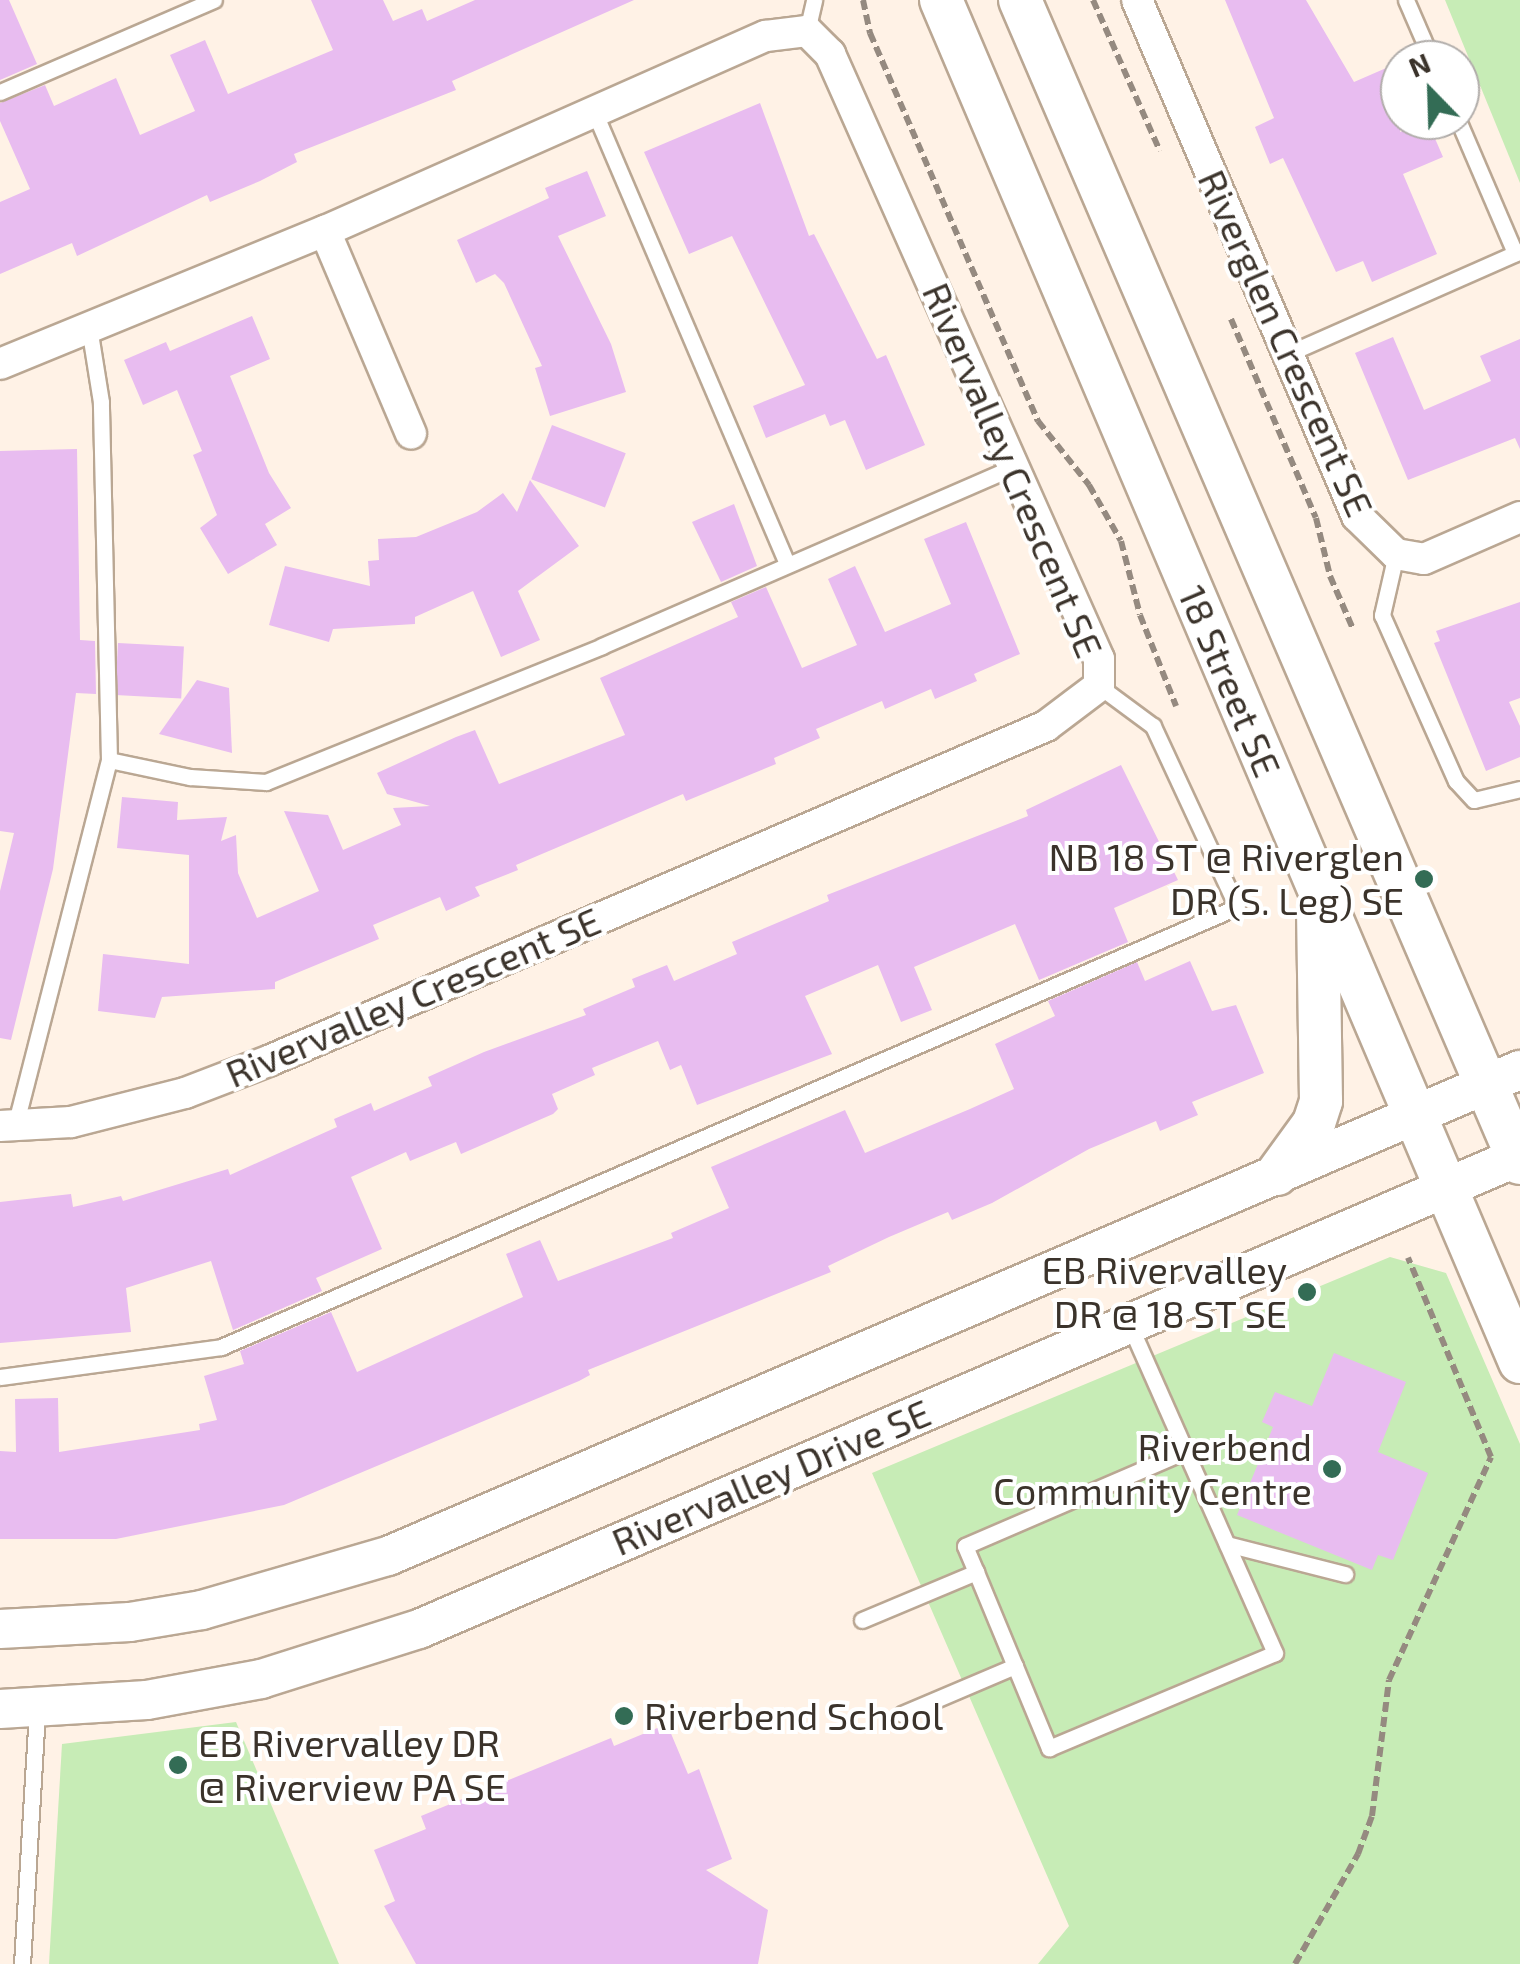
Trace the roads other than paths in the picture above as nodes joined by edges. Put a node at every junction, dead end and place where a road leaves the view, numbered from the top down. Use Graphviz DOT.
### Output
graph roads {
  1 [pos="214,0"];
  2 [pos="814,0"];
  3 [pos="941,0"];
  4 [pos="1020,0"];
  5 [pos="1137,0"];
  6 [pos="1406,0"];
  7 [pos="808,30"];
  8 [pos="1423,40"];
  9 [pos="0,92"];
  10 [pos="594,111"];
  11 [pos="1467,140"];
  12 [pos="324,231"];
  13 [pos="1517,252"];
  14 [pos="89,327"];
  15 [pos="1287,354"];
  16 [pos="0,364"];
  17 [pos="411,434"];
  18 [pos="1018,465"];
  19 [pos="1520,516"];
  20 [pos="1396,554"];
  21 [pos="787,564"];
  22 [pos="1099,686"];
  23 [pos="109,760"];
  24 [pos="1520,789"];
  25 [pos="1316,881"];
  26 [pos="1503,1077"];
  27 [pos="1413,1114"];
  28 [pos="8,1126"];
  29 [pos="1519,1158"];
  30 [pos="1278,1174"];
  31 [pos="1444,1188"];
  32 [pos="1130,1324"];
  33 [pos="1520,1362"];
  34 [pos="0,1378"];
  35 [pos="1186,1451"];
  36 [pos="1227,1544"];
  37 [pos="976,1572"];
  38 [pos="1346,1574"];
  39 [pos="862,1620"];
  40 [pos="0,1629"];
  41 [pos="1015,1666"];
  42 [pos="18,1709"];
  43 [pos="902,1714"];
  44 [pos="22,1964"];
  1 -- 9 [label="lane"];
  2 -- 7 [label="lane"];
  3 -- 25 [label="main road, 18 Street SE"];
  4 -- 26 [label="main road, 18 Street SE"];
  5 -- 15 [label="street, Riverglen Crescent SE"];
  6 -- 8 [label="lane"];
  7 -- 10 [label="street"];
  7 -- 18 [label="street, Rivervalley Crescent SE"];
  10 -- 12 [label="street"];
  10 -- 21 [label="lane"];
  11 -- 13 [label="lane"];
  12 -- 14 [label="street"];
  12 -- 17 [label="street"];
  13 -- 15 [label="lane"];
  14 -- 16 [label="street"];
  14 -- 23 [label="lane"];
  15 -- 20 [label="street, Riverglen Crescent SE"];
  18 -- 21 [label="lane"];
  18 -- 22 [label="street, Rivervalley Crescent SE"];
  19 -- 20 [label="street, Riverglen Crescent SE"];
  20 -- 24 [label="lane"];
  21 -- 23 [label="lane"];
  22 -- 28 [label="street, Rivervalley Crescent SE"];
  22 -- 34 [label="lane"];
  23 -- 28 [label="lane"];
  25 -- 27 [label="main road, 18 Street SE"];
  25 -- 30 [label="main road"];
  26 -- 27 [label="street, Rivervalley Drive SE"];
  26 -- 29 [label="main road, 18 Street SE"];
  27 -- 30 [label="street, Rivervalley Drive SE"];
  27 -- 31 [label="main road, 18 Street SE"];
  29 -- 31 [label="street, Rivervalley Drive SE"];
  30 -- 40 [label="street, Rivervalley Drive SE"];
  31 -- 32 [label="street, Rivervalley Drive SE"];
  31 -- 33 [label="main road, 18 Street SE"];
  32 -- 35 [label="lane"];
  32 -- 42 [label="street, Rivervalley Drive SE"];
  35 -- 36 [label="lane"];
  35 -- 37 [label="lane"];
  36 -- 38 [label="lane"];
  36 -- 41 [label="lane"];
  37 -- 39 [label="lane"];
  37 -- 41 [label="lane"];
  41 -- 43 [label="lane"];
  42 -- 44 [label="lane"];
}
